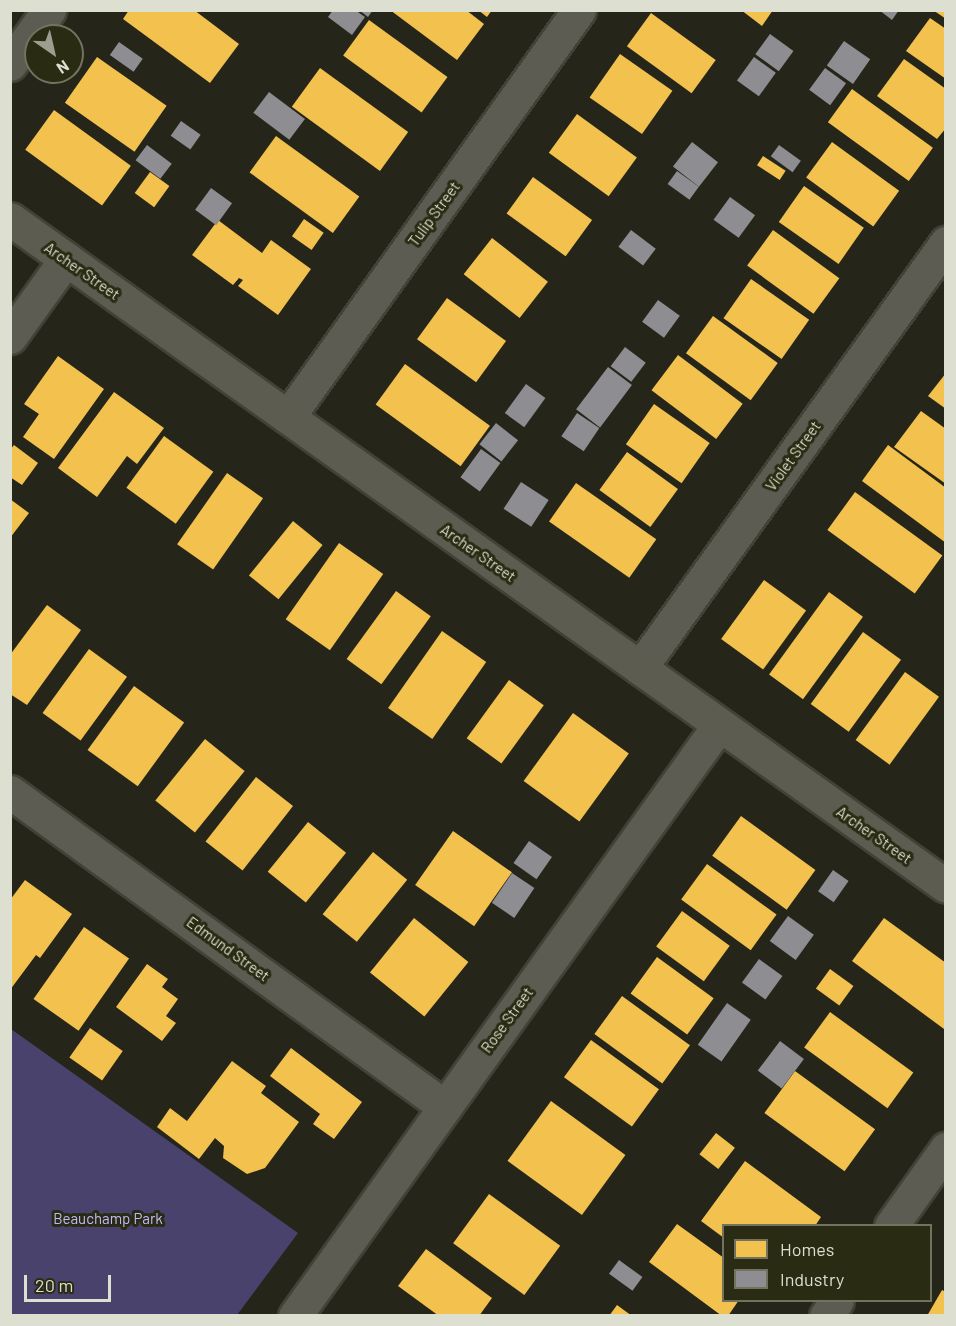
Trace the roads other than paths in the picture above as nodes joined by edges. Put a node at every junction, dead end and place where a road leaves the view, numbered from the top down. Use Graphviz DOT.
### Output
graph roads {
  1 [pos="49,10"];
  2 [pos="579,10"];
  3 [pos="10,64"];
  4 [pos="10,219"];
  5 [pos="945,243"];
  6 [pos="66,259"];
  7 [pos="10,337"];
  8 [pos="288,417"];
  9 [pos="640,668"];
  10 [pos="719,725"];
  11 [pos="10,792"];
  12 [pos="945,886"];
  13 [pos="445,1107"];
  14 [pos="945,1149"];
  15 [pos="892,1224"];
  16 [pos="836,1302"];
  17 [pos="295,1316"];
  18 [pos="826,1316"];
  1 -- 3 [label="street"];
  2 -- 8 [label="street, Tulip Street"];
  4 -- 6 [label="main road, Archer Street"];
  5 -- 9 [label="street, Violet Street"];
  6 -- 7 [label="street"];
  6 -- 8 [label="main road, Archer Street"];
  8 -- 9 [label="main road, Archer Street"];
  9 -- 10 [label="main road, Archer Street"];
  10 -- 12 [label="main road, Archer Street"];
  10 -- 13 [label="street, Rose Street"];
  11 -- 13 [label="street, Edmund Street"];
  13 -- 17 [label="street, Rose Street"];
  14 -- 15 [label="street"];
  16 -- 18 [label="street"];
}
